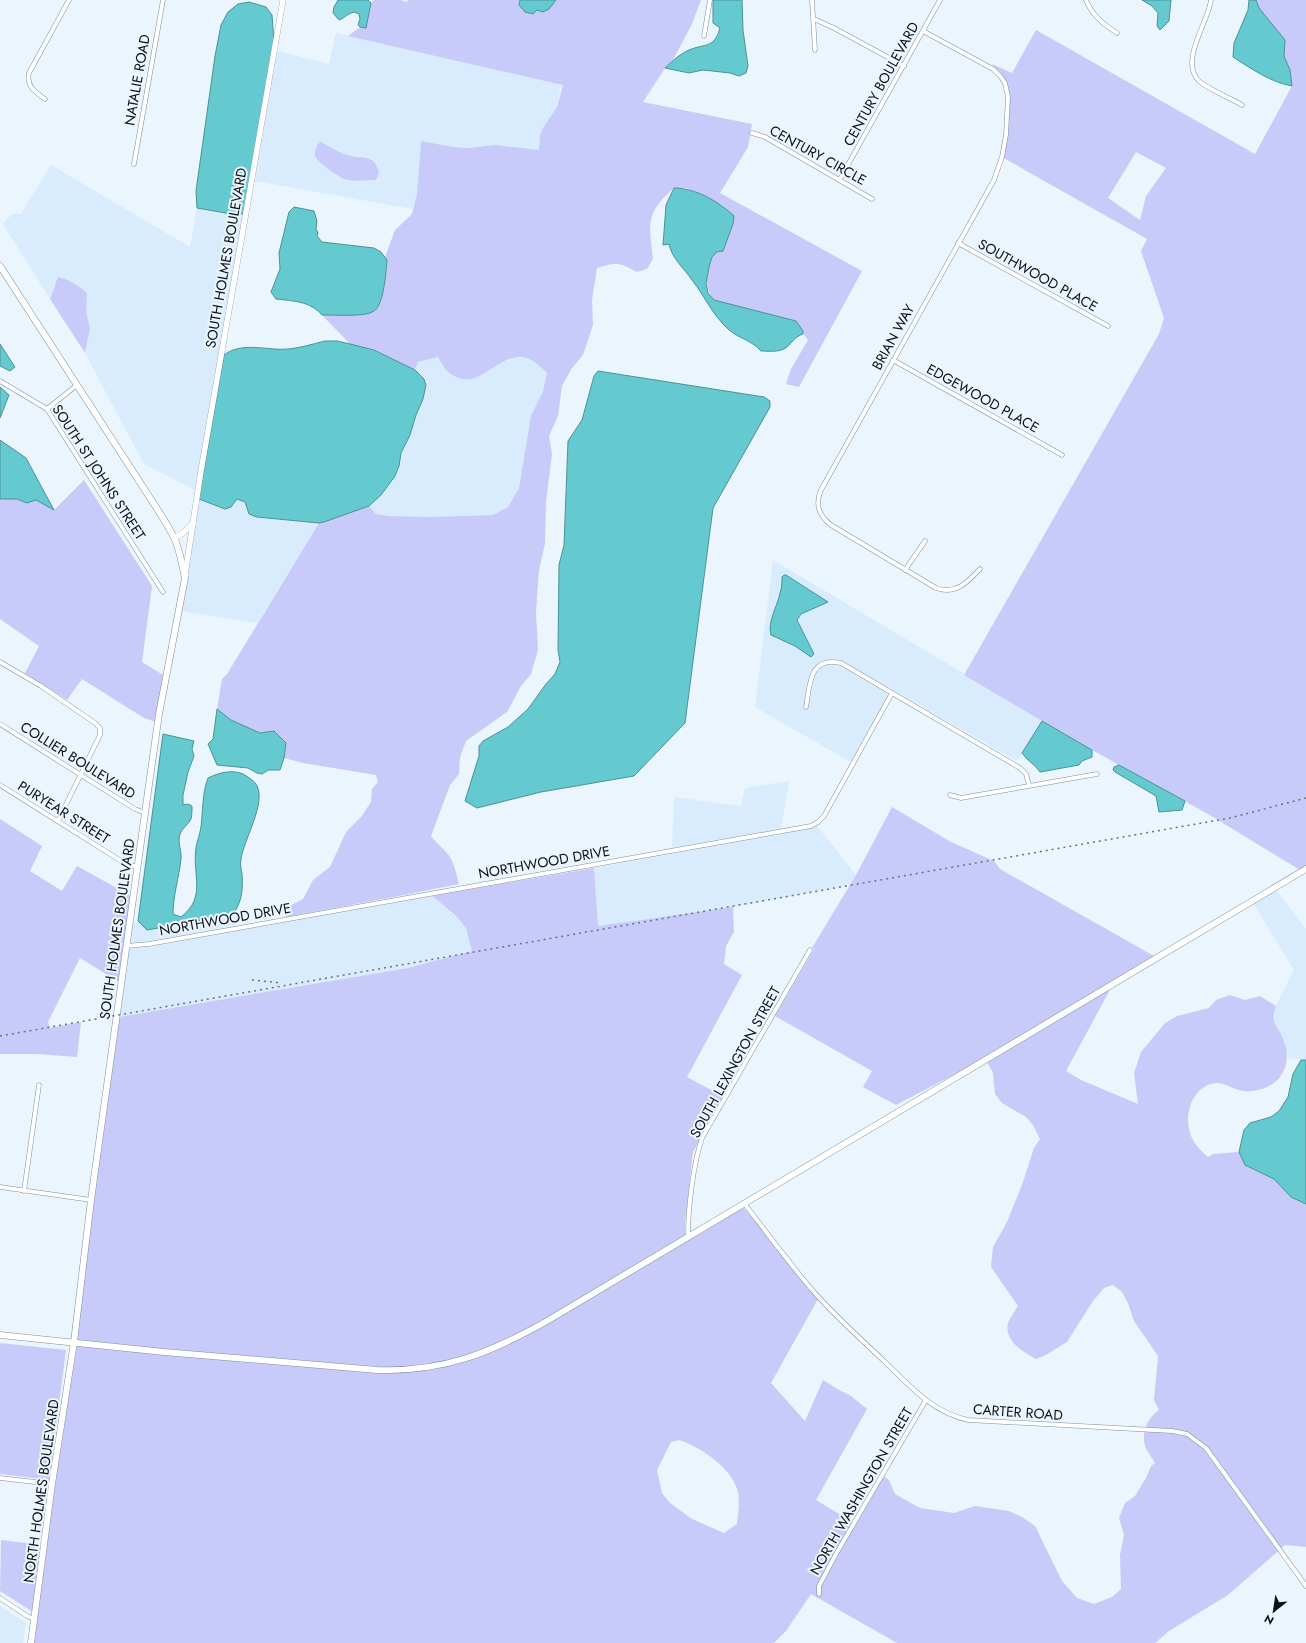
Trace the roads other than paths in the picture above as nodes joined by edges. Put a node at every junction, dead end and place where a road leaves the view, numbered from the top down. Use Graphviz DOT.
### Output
graph roads {
  1 [pos="69,0"];
  2 [pos="163,0"];
  3 [pos="283,0"];
  4 [pos="710,0"];
  5 [pos="812,0"];
  6 [pos="940,0"];
  7 [pos="1086,0"];
  8 [pos="1211,0"];
  9 [pos="814,19"];
  10 [pos="923,31"];
  11 [pos="1116,33"];
  12 [pos="704,36"];
  13 [pos="815,50"];
  14 [pos="904,66"];
  15 [pos="45,99"];
  16 [pos="1242,105"];
  17 [pos="752,133"];
  18 [pos="134,164"];
  19 [pos="840,179"];
  20 [pos="872,199"];
  21 [pos="958,243"];
  22 [pos="0,266"];
  23 [pos="1108,326"];
  24 [pos="893,360"];
  25 [pos="0,381"];
  26 [pos="77,385"];
  27 [pos="48,408"];
  28 [pos="1062,454"];
  29 [pos="194,521"];
  30 [pos="174,538"];
  31 [pos="925,541"];
  32 [pos="980,569"];
  33 [pos="904,570"];
  34 [pos="185,578"];
  35 [pos="163,592"];
  36 [pos="0,662"];
  37 [pos="892,694"];
  38 [pos="806,707"];
  39 [pos="0,724"];
  40 [pos="1097,774"];
  41 [pos="81,776"];
  42 [pos="0,785"];
  43 [pos="1029,785"];
  44 [pos="950,795"];
  45 [pos="145,813"];
  46 [pos="58,821"];
  47 [pos="137,867"];
  48 [pos="1306,869"];
  49 [pos="126,946"];
  50 [pos="810,950"];
  51 [pos="40,1085"];
  52 [pos="0,1187"];
  53 [pos="24,1191"];
  54 [pos="91,1200"];
  55 [pos="744,1203"];
  56 [pos="688,1236"];
  57 [pos="0,1335"];
  58 [pos="74,1342"];
  59 [pos="926,1400"];
  60 [pos="0,1478"];
  61 [pos="52,1484"];
  62 [pos="1306,1586"];
  63 [pos="819,1594"];
  64 [pos="0,1598"];
  65 [pos="34,1619"];
  66 [pos="31,1643"];
  1 -- 15 [label="street"];
  2 -- 18 [label="street, NATALIE ROAD"];
  3 -- 29 [label="main road, SOUTH HOLMES BOULEVARD"];
  4 -- 12 [label="street"];
  5 -- 9 [label="street"];
  6 -- 10 [label="street, CENTURY BOULEVARD"];
  7 -- 11 [label="street"];
  8 -- 16 [label="street"];
  9 -- 13 [label="street"];
  9 -- 14 [label="street"];
  10 -- 14 [label="street, CENTURY BOULEVARD"];
  10 -- 21 [label="street, BRIAN WAY"];
  14 -- 19 [label="street, CENTURY BOULEVARD"];
  17 -- 19 [label="street, CENTURY CIRCLE"];
  19 -- 20 [label="street, CENTURY CIRCLE"];
  21 -- 23 [label="street, SOUTHWOOD PLACE"];
  21 -- 24 [label="street, BRIAN WAY"];
  22 -- 26 [label="main road"];
  24 -- 28 [label="street, EDGEWOOD PLACE"];
  24 -- 33 [label="street, BRIAN WAY"];
  25 -- 27 [label="street, SOUTH ST JOHNS STREET"];
  26 -- 27 [label="street"];
  26 -- 30 [label="main road"];
  27 -- 35 [label="street, SOUTH ST JOHNS STREET"];
  29 -- 30 [label="main road"];
  29 -- 34 [label="main road, SOUTH HOLMES BOULEVARD"];
  30 -- 34 [label="main road"];
  31 -- 33 [label="street"];
  32 -- 33 [label="street, BRIAN WAY"];
  34 -- 45 [label="main road, SOUTH HOLMES BOULEVARD"];
  36 -- 41 [label="street"];
  37 -- 38 [label="street"];
  37 -- 43 [label="street"];
  37 -- 49 [label="street, NORTHWOOD DRIVE"];
  39 -- 41 [label="street, COLLIER BOULEVARD"];
  40 -- 43 [label="street"];
  41 -- 45 [label="street, COLLIER BOULEVARD"];
  41 -- 46 [label="street"];
  42 -- 46 [label="street, PURYEAR STREET"];
  43 -- 44 [label="street"];
  45 -- 47 [label="main road, SOUTH HOLMES BOULEVARD"];
  46 -- 47 [label="street, PURYEAR STREET"];
  47 -- 49 [label="main road, SOUTH HOLMES BOULEVARD"];
  48 -- 55 [label="main road"];
  49 -- 54 [label="main road, SOUTH HOLMES BOULEVARD"];
  50 -- 56 [label="street, SOUTH LEXINGTON STREET"];
  51 -- 53 [label="street"];
  52 -- 53 [label="street"];
  53 -- 54 [label="street"];
  54 -- 58 [label="main road, SOUTH HOLMES BOULEVARD"];
  55 -- 56 [label="main road"];
  55 -- 59 [label="street, CARTER ROAD"];
  56 -- 58 [label="main road"];
  57 -- 58 [label="main road"];
  58 -- 61 [label="main road, NORTH HOLMES BOULEVARD"];
  59 -- 62 [label="street, CARTER ROAD"];
  59 -- 63 [label="street, NORTH WASHINGTON STREET"];
  60 -- 61 [label="street"];
  61 -- 65 [label="main road, NORTH HOLMES BOULEVARD"];
  64 -- 65 [label="street"];
  65 -- 66 [label="main road, NORTH HOLMES BOULEVARD"];
}
